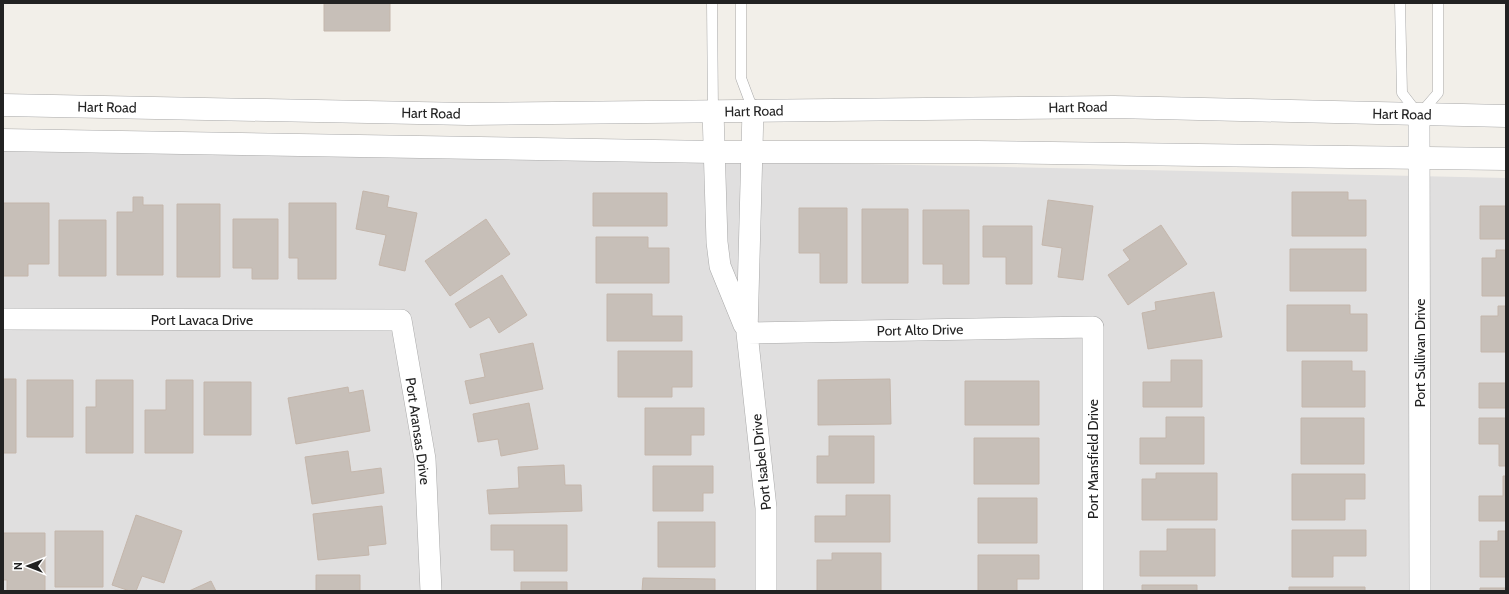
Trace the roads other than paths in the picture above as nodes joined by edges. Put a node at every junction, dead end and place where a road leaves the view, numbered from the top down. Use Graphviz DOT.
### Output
graph roads {
  1 [pos="712,3"];
  2 [pos="741,3"];
  3 [pos="1400,3"];
  4 [pos="1438,3"];
  5 [pos="3,104"];
  6 [pos="124,107"];
  7 [pos="753,110"];
  8 [pos="713,111"];
  9 [pos="1419,115"];
  10 [pos="1506,116"];
  11 [pos="3,140"];
  12 [pos="124,142"];
  13 [pos="714,152"];
  14 [pos="753,152"];
  15 [pos="1420,159"];
  16 [pos="1506,159"];
  17 [pos="3,319"];
  18 [pos="401,320"];
  19 [pos="1093,327"];
  20 [pos="747,333"];
  21 [pos="431,591"];
  22 [pos="766,591"];
  23 [pos="1093,591"];
  24 [pos="1420,591"];
  1 -- 8 [label="lane"];
  2 -- 7 [label="lane"];
  3 -- 9 [label="lane"];
  4 -- 9 [label="lane"];
  5 -- 6 [label="street, Hart Road"];
  6 -- 8 [label="street, Hart Road"];
  6 -- 12 [label="street"];
  7 -- 8 [label="street, Hart Road"];
  7 -- 9 [label="street, Hart Road"];
  7 -- 14 [label="street, Port Isabel Drive"];
  8 -- 13 [label="street, Port Isabel Drive"];
  9 -- 10 [label="street, Hart Road"];
  9 -- 15 [label="street, Port Sullivan Drive"];
  11 -- 12 [label="street"];
  12 -- 13 [label="street"];
  13 -- 14 [label="street"];
  13 -- 20 [label="street, Port Isabel Drive"];
  14 -- 15 [label="street"];
  14 -- 20 [label="street, Port Isabel Drive"];
  15 -- 16 [label="street"];
  15 -- 24 [label="street, Port Sullivan Drive"];
  17 -- 18 [label="street, Port Lavaca Drive"];
  18 -- 21 [label="street, Port Aransas Drive"];
  19 -- 20 [label="street, Port Alto Drive"];
  19 -- 23 [label="street, Port Mansfield Drive"];
  20 -- 22 [label="street, Port Isabel Drive"];
}
